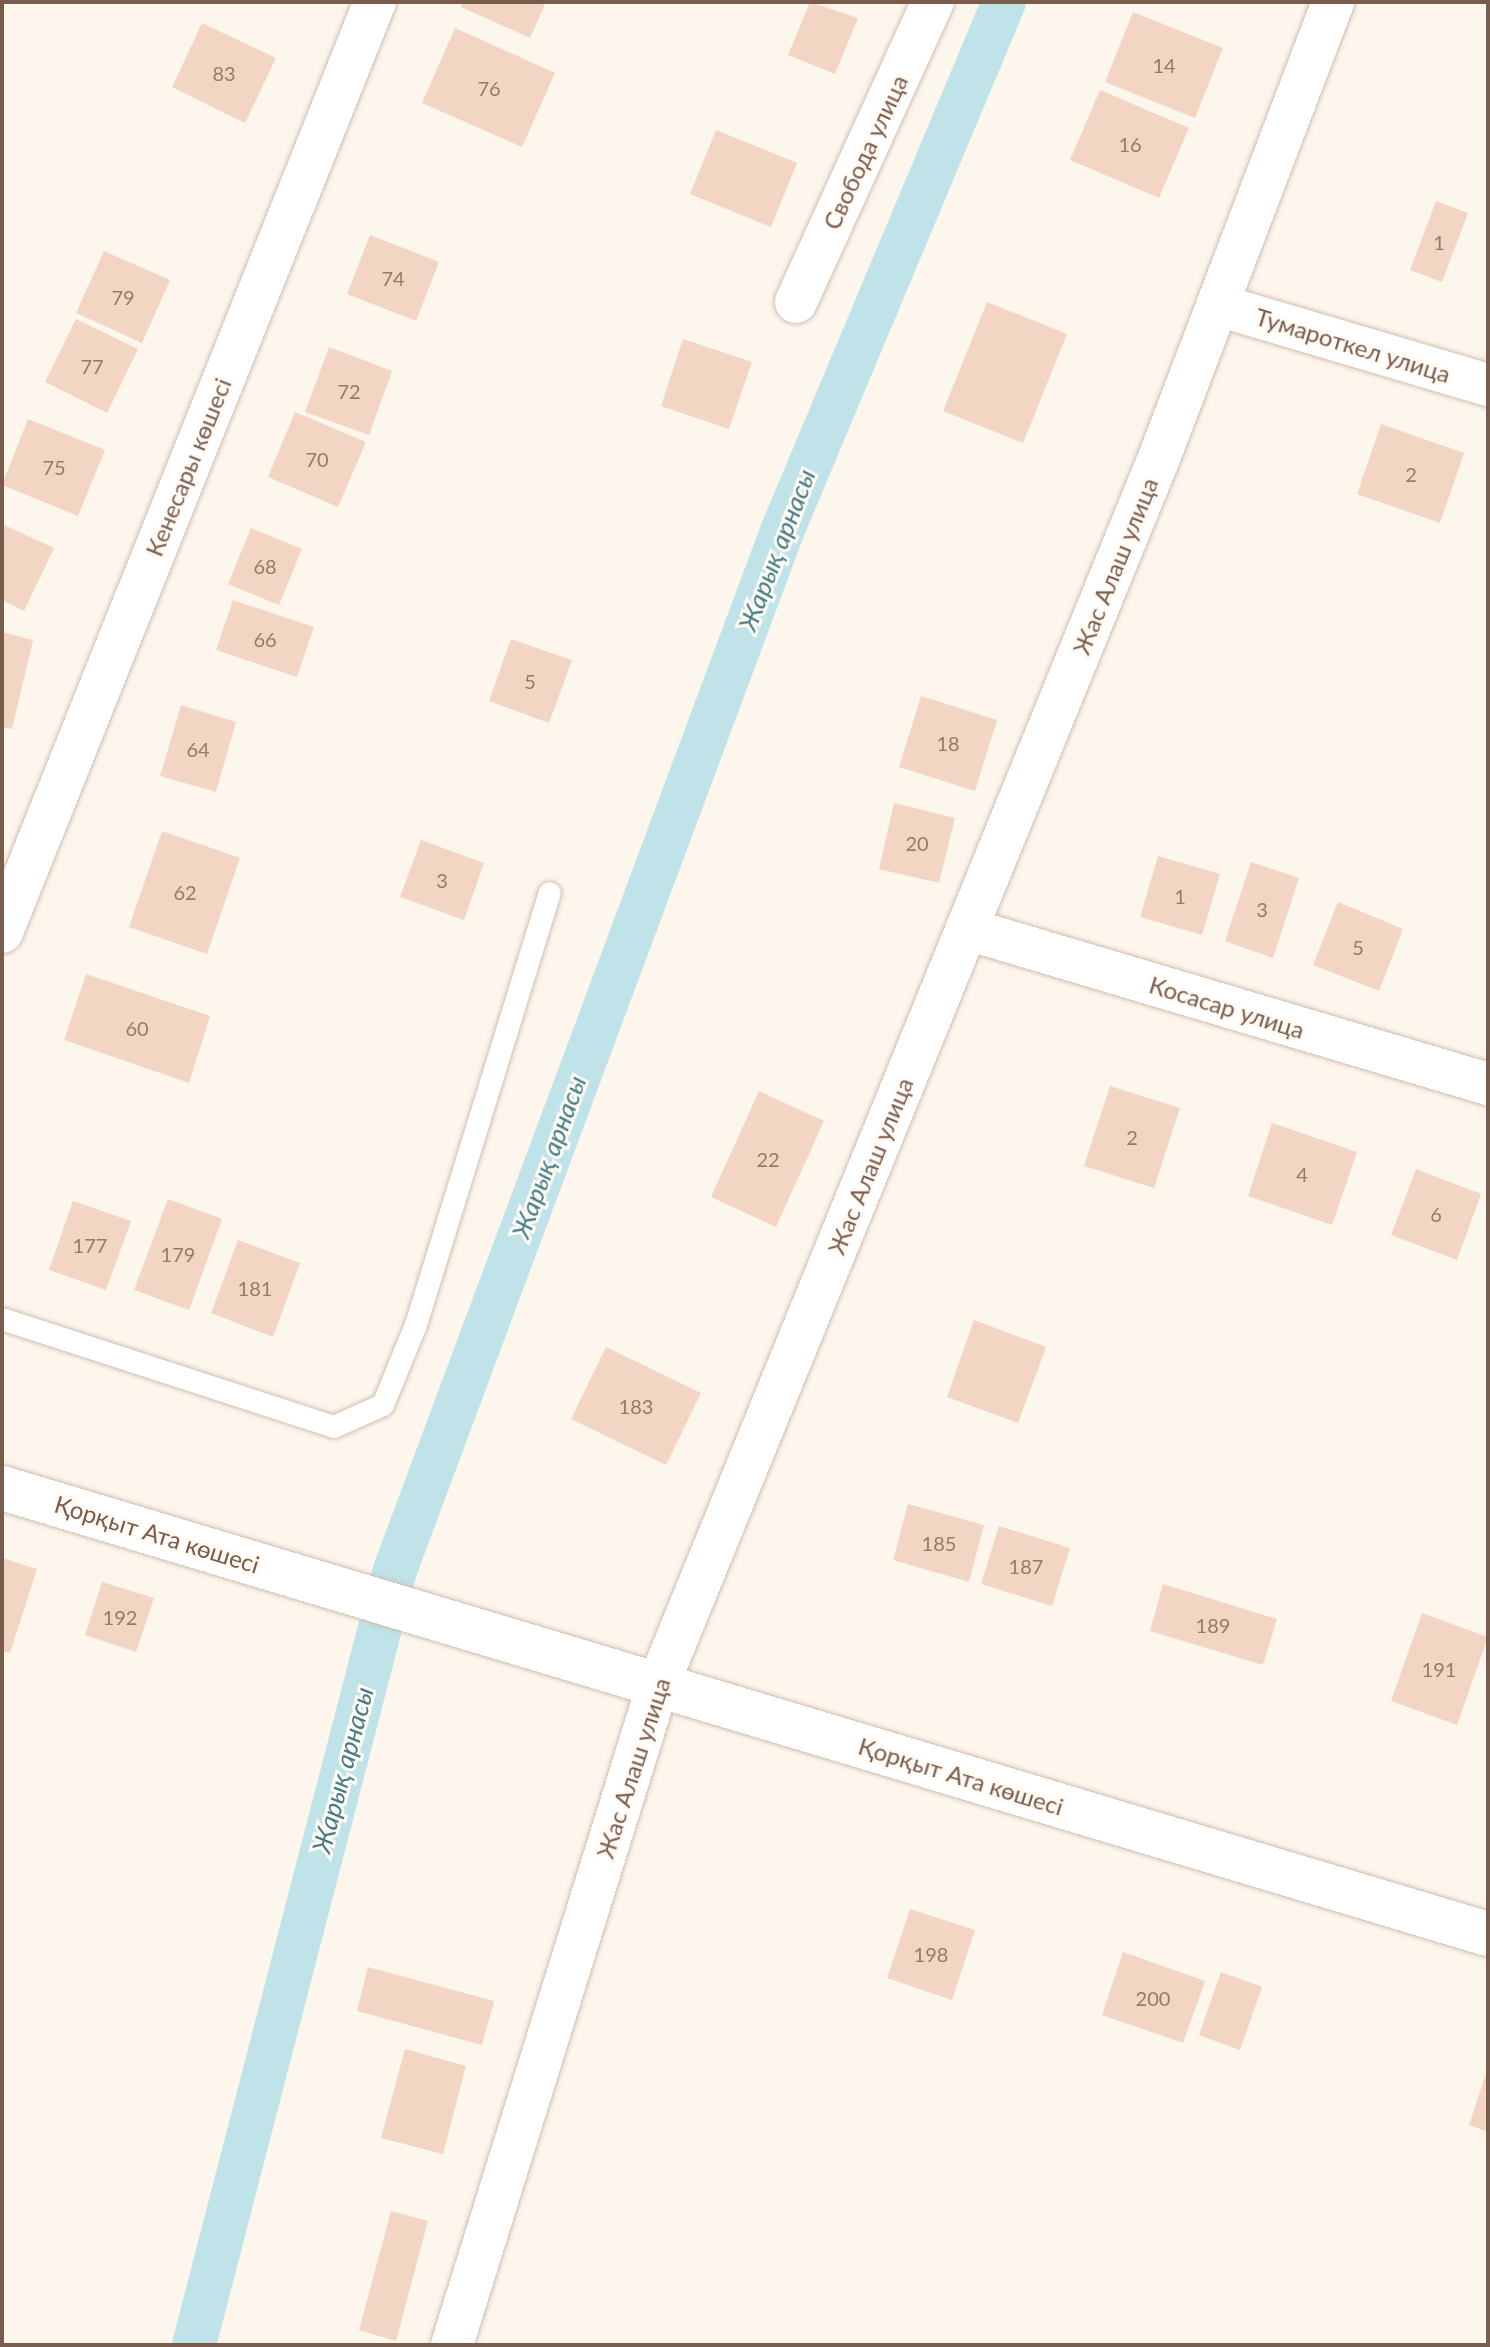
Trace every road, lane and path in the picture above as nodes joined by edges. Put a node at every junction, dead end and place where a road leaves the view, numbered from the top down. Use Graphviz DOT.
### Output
graph roads {
  1 [pos="375,2"];
  2 [pos="933,2"];
  3 [pos="1333,2"];
  4 [pos="796,302"];
  5 [pos="1218,305"];
  6 [pos="1488,385"];
  7 [pos="550,893"];
  8 [pos="967,929"];
  9 [pos="2,932"];
  10 [pos="1488,1084"];
  11 [pos="2,1319"];
  12 [pos="2,1488"];
  13 [pos="658,1685"];
  14 [pos="1488,1934"];
  15 [pos="452,2345"];
  1 -- 9 [label="street, Кенесары көшесі"];
  2 -- 4 [label="street, Свобода улица"];
  3 -- 5 [label="street, Жас Алаш улица"];
  5 -- 6 [label="street, Тумароткел улица"];
  5 -- 8 [label="street, Жас Алаш улица"];
  7 -- 11 [label="lane"];
  8 -- 10 [label="street, Косасар улица"];
  8 -- 13 [label="street, Жас Алаш улица"];
  12 -- 13 [label="main road, Қорқыт Ата көшесі"];
  13 -- 14 [label="main road, Қорқыт Ата көшесі"];
  13 -- 15 [label="street, Жас Алаш улица"];
}
